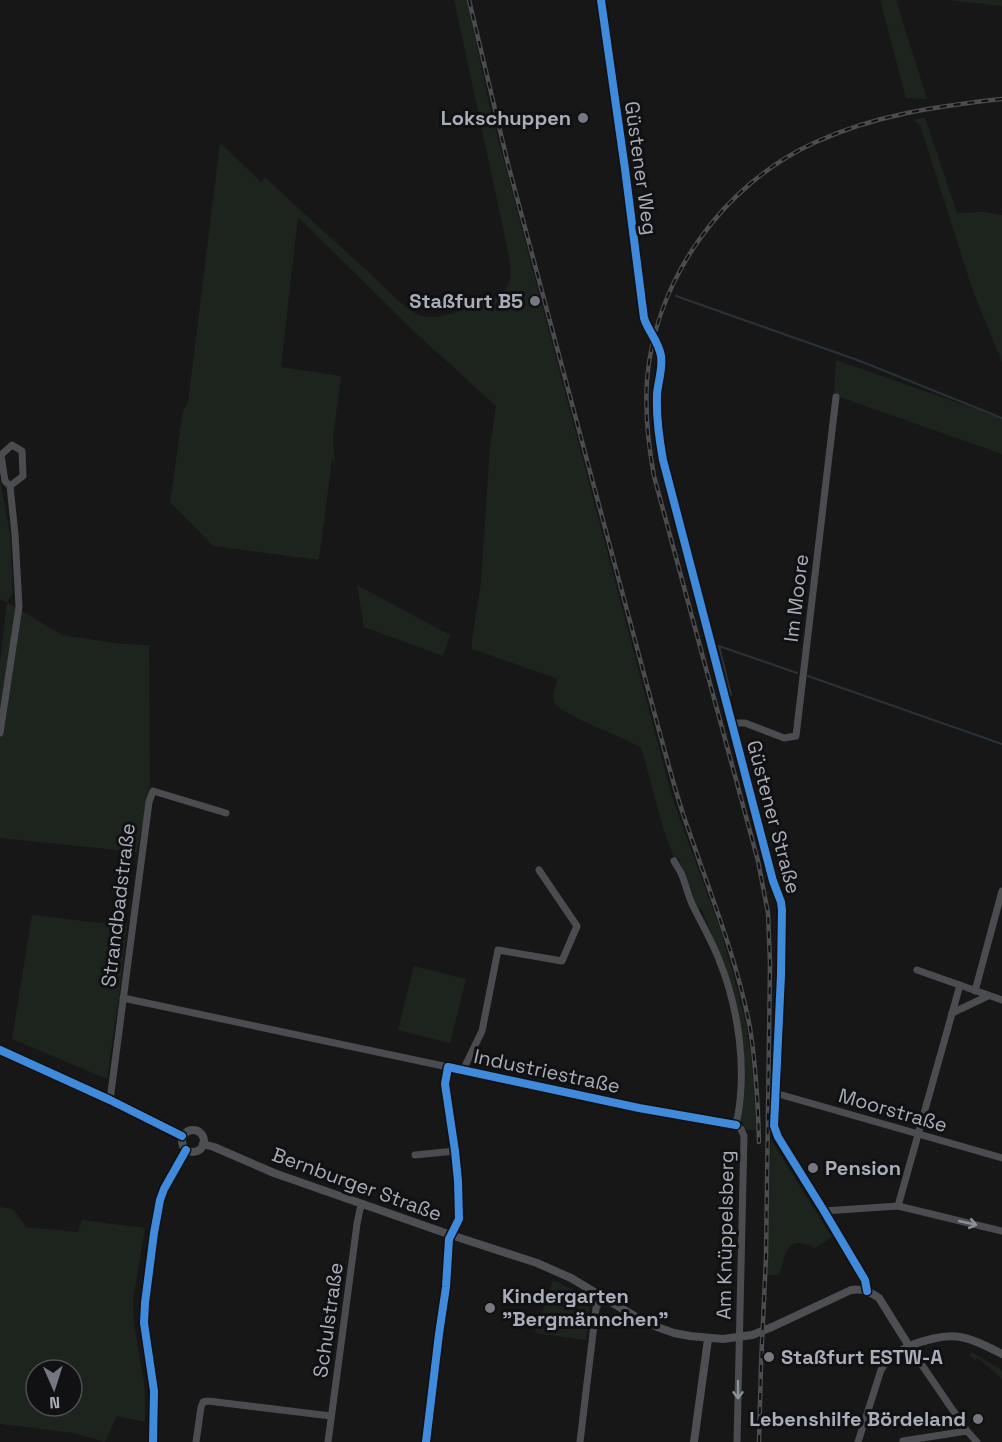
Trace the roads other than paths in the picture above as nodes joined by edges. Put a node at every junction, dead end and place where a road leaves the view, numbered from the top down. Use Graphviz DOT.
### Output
graph roads {
  1 [pos="601,0"];
  2 [pos="655,338"];
  3 [pos="836,397"];
  4 [pos="10,486"];
  5 [pos="731,723"];
  6 [pos="0,733"];
  7 [pos="226,813"];
  8 [pos="674,861"];
  9 [pos="540,870"];
  10 [pos="1002,891"];
  11 [pos="917,970"];
  12 [pos="960,985"];
  13 [pos="975,991"];
  14 [pos="988,996"];
  15 [pos="123,998"];
  16 [pos="1002,1000"];
  17 [pos="952,1013"];
  18 [pos="0,1050"];
  19 [pos="448,1067"];
  20 [pos="463,1070"];
  21 [pos="776,1093"];
  22 [pos="110,1100"];
  23 [pos="736,1125"];
  24 [pos="918,1134"];
  25 [pos="182,1137"];
  26 [pos="203,1144"];
  27 [pos="186,1150"];
  28 [pos="455,1151"];
  29 [pos="415,1155"];
  30 [pos="1002,1158"];
  31 [pos="363,1204"];
  32 [pos="898,1206"];
  33 [pos="824,1211"];
  34 [pos="1002,1231"];
  35 [pos="451,1235"];
  36 [pos="867,1291"];
  37 [pos="603,1296"];
  38 [pos="740,1337"];
  39 [pos="708,1339"];
  40 [pos="909,1346"];
  41 [pos="1002,1354"];
  42 [pos="332,1416"];
  43 [pos="967,1431"];
  44 [pos="903,1441"];
  45 [pos="153,1442"];
  46 [pos="196,1442"];
  47 [pos="328,1442"];
  48 [pos="426,1442"];
  49 [pos="580,1442"];
  50 [pos="694,1442"];
  51 [pos="737,1442"];
  52 [pos="858,1442"];
  53 [pos="977,1442"];
  1 -- 2 [label="street, Güstener Weg"];
  2 -- 5 [label="street, Güstener Straße"];
  3 -- 5 [label="street, Im Moore"];
  4 -- 4 [label="street"];
  4 -- 6 [label="street"];
  5 -- 21 [label="street, Güstener Straße"];
  7 -- 15 [label="street, Strandbadstraße"];
  8 -- 23 [label="street, Am Knüppelsberg"];
  9 -- 20 [label="street, Industriestraße"];
  10 -- 13 [label="street"];
  11 -- 12 [label="street"];
  12 -- 13 [label="street"];
  12 -- 17 [label="street"];
  13 -- 14 [label="street"];
  14 -- 16 [label="street"];
  14 -- 17 [label="street"];
  15 -- 19 [label="street, Industriestraße"];
  15 -- 22 [label="street, Strandbadstraße"];
  17 -- 24 [label="street"];
  18 -- 22 [label="main road"];
  19 -- 20 [label="street, Industriestraße"];
  19 -- 28 [label="street, Industriestraße"];
  20 -- 23 [label="street, Industriestraße"];
  21 -- 24 [label="street, Moorstraße"];
  21 -- 33 [label="street, Güstener Straße"];
  22 -- 25 [label="main road"];
  23 -- 38 [label="street, Am Knüppelsberg"];
  24 -- 30 [label="street, Moorstraße"];
  24 -- 32 [label="street"];
  25 -- 26 [label="main road"];
  25 -- 27 [label="main road"];
  26 -- 27 [label="main road"];
  26 -- 31 [label="main road, Bernburger Straße"];
  27 -- 45 [label="main road"];
  28 -- 29 [label="street"];
  28 -- 35 [label="street, Industriestraße"];
  31 -- 35 [label="main road, Bernburger Straße"];
  31 -- 42 [label="street, Schulstraße"];
  32 -- 33 [label="street"];
  32 -- 34 [label="street, one-way"];
  33 -- 36 [label="street, Güstener Straße"];
  35 -- 37 [label="main road, Bernburger Straße"];
  35 -- 48 [label="street, Industriestraße"];
  36 -- 38 [label="main road, Bernburger Straße"];
  36 -- 40 [label="main road, Güstener Straße"];
  37 -- 39 [label="main road, Bernburger Straße"];
  37 -- 49 [label="street"];
  38 -- 39 [label="main road, Bernburger Straße"];
  38 -- 51 [label="street, Am Knüppelsberg, one-way"];
  39 -- 50 [label="main road"];
  40 -- 41 [label="main road"];
  40 -- 43 [label="street"];
  40 -- 52 [label="street"];
  42 -- 46 [label="street"];
  42 -- 47 [label="street, Schulstraße"];
  43 -- 44 [label="street"];
  43 -- 53 [label="street"];
}
